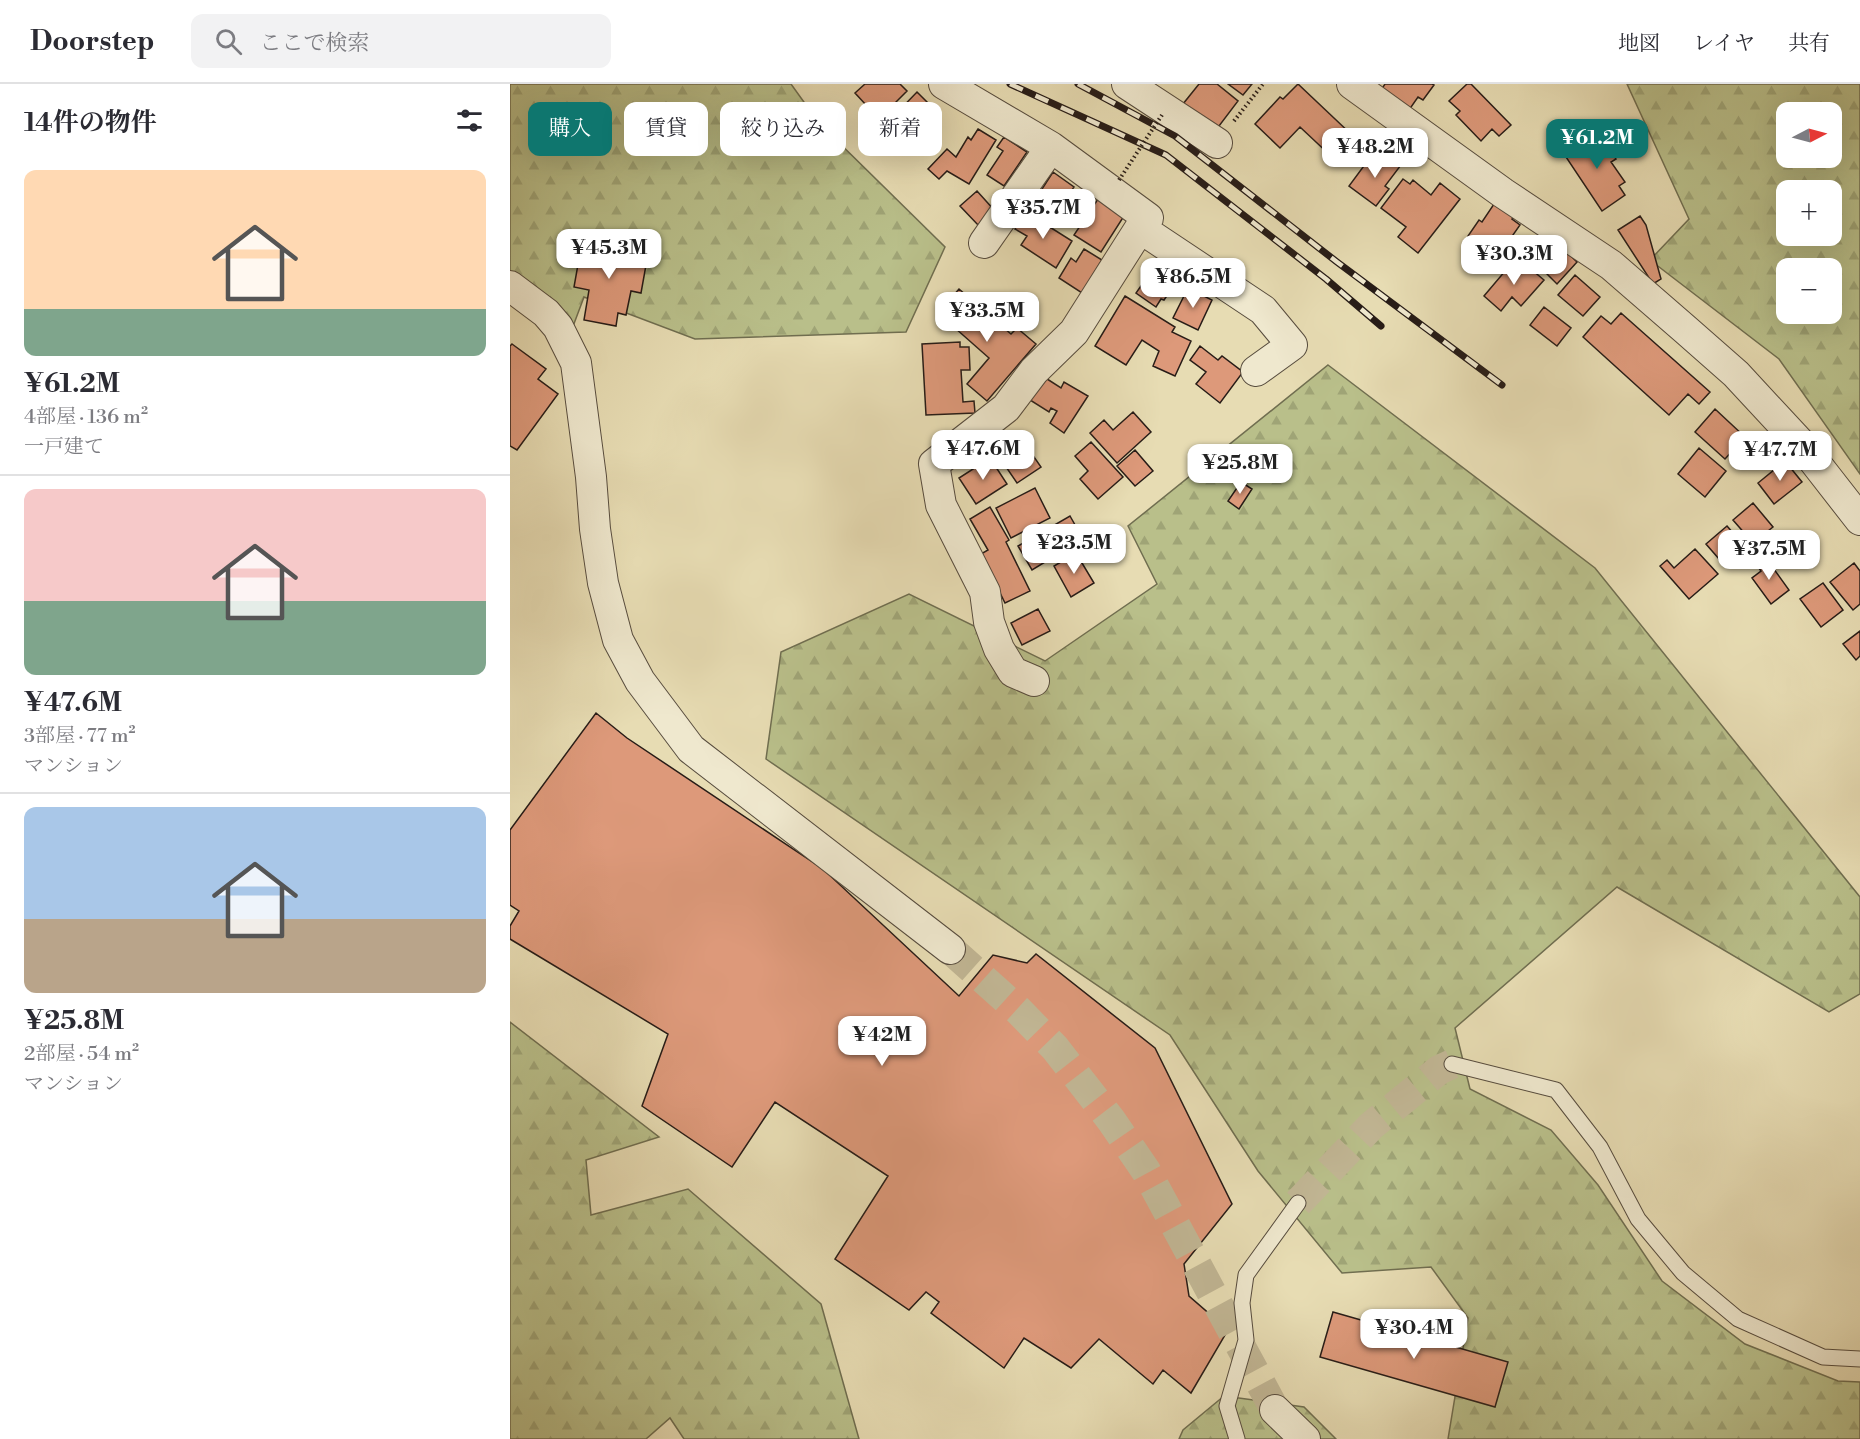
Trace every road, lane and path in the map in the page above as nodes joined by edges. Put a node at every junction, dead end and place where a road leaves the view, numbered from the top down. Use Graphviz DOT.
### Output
graph roads {
  1 [pos="944,84"];
  2 [pos="1127,84"];
  3 [pos="1263,84"];
  4 [pos="1352,84"];
  5 [pos="1162,115"];
  6 [pos="1217,143"];
  7 [pos="1051,147"];
  8 [pos="1119,180"];
  9 [pos="1140,228"];
  10 [pos="984,243"];
  11 [pos="510,286"];
  12 [pos="1256,371"];
  13 [pos="1860,520"];
  14 [pos="1034,681"];
  15 [pos="950,949"];
  16 [pos="1452,1064"];
  17 [pos="1298,1203"];
  18 [pos="1860,1359"];
  19 [pos="1275,1410"];
  20 [pos="1237,1439"];
  21 [pos="1305,1439"];
  1 -- 7 [label="street"];
  2 -- 6 [label="street"];
  3 -- 6 [label="path"];
  4 -- 13 [label="street"];
  5 -- 8 [label="path, bridge"];
  7 -- 9 [label="street"];
  7 -- 10 [label="street"];
  9 -- 12 [label="street"];
  9 -- 14 [label="street"];
  11 -- 15 [label="street"];
  16 -- 18 [label="lane"];
  17 -- 20 [label="lane"];
  19 -- 21 [label="street"];
}
